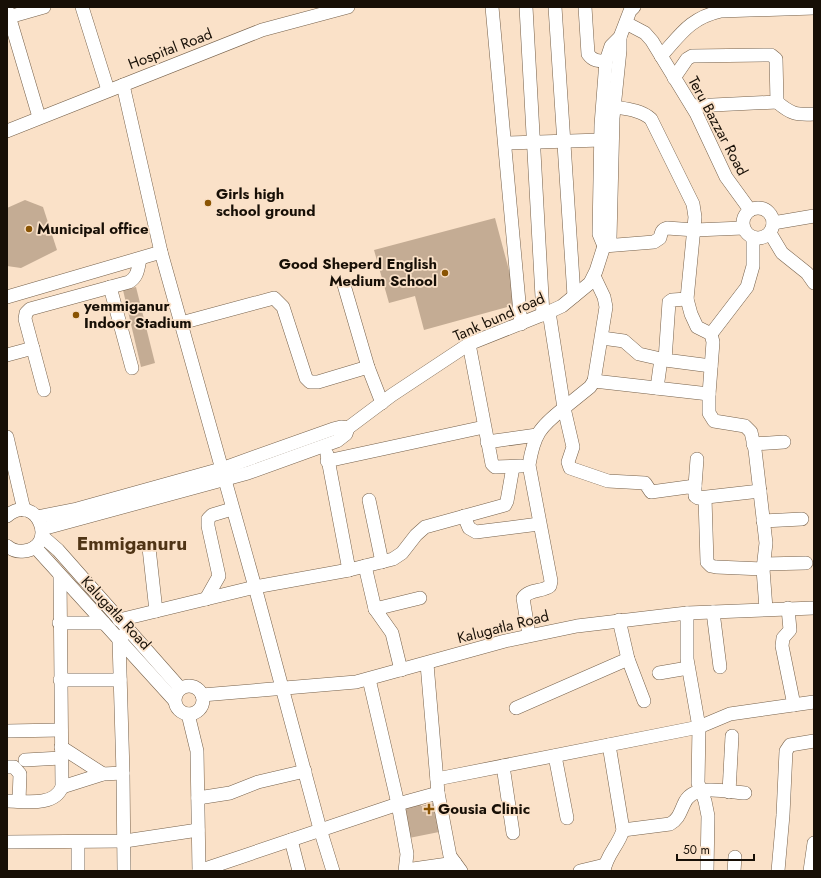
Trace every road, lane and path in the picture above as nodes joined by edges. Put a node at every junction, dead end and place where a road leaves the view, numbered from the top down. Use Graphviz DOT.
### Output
graph roads {
  1 [pos="44,7"];
  2 [pos="82,7"];
  3 [pos="348,7"];
  4 [pos="492,7"];
  5 [pos="526,7"];
  6 [pos="555,7"];
  7 [pos="585,7"];
  8 [pos="814,8"];
  9 [pos="629,12"];
  10 [pos="8,13"];
  11 [pos="620,37"];
  12 [pos="661,56"];
  13 [pos="606,61"];
  14 [pos="674,78"];
  15 [pos="122,85"];
  16 [pos="108,90"];
  17 [pos="777,102"];
  18 [pos="692,106"];
  19 [pos="614,107"];
  20 [pos="814,114"];
  21 [pos="39,117"];
  22 [pos="7,131"];
  23 [pos="564,140"];
  24 [pos="601,140"];
  25 [pos="534,142"];
  26 [pos="505,143"];
  27 [pos="750,210"];
  28 [pos="814,216"];
  29 [pos="743,228"];
  30 [pos="771,228"];
  31 [pos="695,230"];
  32 [pos="753,238"];
  33 [pos="604,246"];
  34 [pos="160,252"];
  35 [pos="140,259"];
  36 [pos="594,276"];
  37 [pos="812,276"];
  38 [pos="344,285"];
  39 [pos="110,287"];
  40 [pos="574,296"];
  41 [pos="7,298"];
  42 [pos="687,300"];
  43 [pos="546,313"];
  44 [pos="181,323"];
  45 [pos="520,324"];
  46 [pos="711,334"];
  47 [pos="602,338"];
  48 [pos="469,344"];
  49 [pos="33,348"];
  50 [pos="7,355"];
  51 [pos="663,360"];
  52 [pos="711,366"];
  53 [pos="368,367"];
  54 [pos="132,368"];
  55 [pos="594,381"];
  56 [pos="657,388"];
  57 [pos="44,390"];
  58 [pos="709,394"];
  59 [pos="382,403"];
  60 [pos="564,408"];
  61 [pos="484,426"];
  62 [pos="348,428"];
  63 [pos="537,435"];
  64 [pos="7,437"];
  65 [pos="487,442"];
  66 [pos="784,442"];
  67 [pos="753,444"];
  68 [pos="326,446"];
  69 [pos="697,459"];
  70 [pos="328,461"];
  71 [pos="529,465"];
  72 [pos="513,467"];
  73 [pos="222,474"];
  74 [pos="695,486"];
  75 [pos="760,491"];
  76 [pos="705,498"];
  77 [pos="368,500"];
  78 [pos="232,509"];
  79 [pos="24,510"];
  80 [pos="7,514"];
  81 [pos="464,516"];
  82 [pos="37,517"];
  83 [pos="802,519"];
  84 [pos="763,521"];
  85 [pos="539,524"];
  86 [pos="42,533"];
  87 [pos="7,546"];
  88 [pos="35,547"];
  89 [pos="149,548"];
  90 [pos="382,562"];
  91 [pos="806,563"];
  92 [pos="365,566"];
  93 [pos="764,566"];
  94 [pos="349,570"];
  95 [pos="60,576"];
  96 [pos="255,587"];
  97 [pos="420,598"];
  98 [pos="206,599"];
  99 [pos="788,608"];
  100 [pos="814,608"];
  101 [pos="375,609"];
  102 [pos="766,609"];
  103 [pos="156,611"];
  104 [pos="713,612"];
  105 [pos="687,613"];
  106 [pos="119,620"];
  107 [pos="619,620"];
  108 [pos="59,623"];
  109 [pos="104,623"];
  110 [pos="123,635"];
  111 [pos="529,635"];
  112 [pos="628,659"];
  113 [pos="427,664"];
  114 [pos="720,667"];
  115 [pos="688,668"];
  116 [pos="401,670"];
  117 [pos="659,673"];
  118 [pos="369,679"];
  119 [pos="60,680"];
  120 [pos="120,680"];
  121 [pos="281,688"];
  122 [pos="177,694"];
  123 [pos="202,695"];
  124 [pos="644,701"];
  125 [pos="814,702"];
  126 [pos="794,705"];
  127 [pos="516,708"];
  128 [pos="188,714"];
  129 [pos="699,727"];
  130 [pos="61,730"];
  131 [pos="7,731"];
  132 [pos="732,736"];
  133 [pos="814,741"];
  134 [pos="609,745"];
  135 [pos="61,752"];
  136 [pos="555,756"];
  137 [pos="25,760"];
  138 [pos="503,766"];
  139 [pos="7,767"];
  140 [pos="305,771"];
  141 [pos="123,773"];
  142 [pos="103,774"];
  143 [pos="437,779"];
  144 [pos="62,787"];
  145 [pos="700,790"];
  146 [pos="729,792"];
  147 [pos="438,793"];
  148 [pos="745,793"];
  149 [pos="198,798"];
  150 [pos="13,801"];
  151 [pos="398,804"];
  152 [pos="567,818"];
  153 [pos="320,829"];
  154 [pos="198,830"];
  155 [pos="623,830"];
  156 [pos="513,832"];
  157 [pos="291,840"];
  158 [pos="125,841"];
  159 [pos="7,842"];
  160 [pos="78,842"];
  161 [pos="814,843"];
  162 [pos="735,857"];
  163 [pos="458,867"];
  164 [pos="605,868"];
  165 [pos="406,870"];
  166 [pos="78,871"];
  167 [pos="124,871"];
  168 [pos="199,871"];
  169 [pos="298,871"];
  170 [pos="333,871"];
  171 [pos="580,871"];
  172 [pos="707,871"];
  173 [pos="734,871"];
  174 [pos="778,871"];
  175 [pos="810,871"];
  1 -- 10 [label="street"];
  2 -- 16 [label="street"];
  3 -- 15 [label="street, Hospital Road"];
  4 -- 26 [label="street"];
  5 -- 25 [label="street"];
  6 -- 23 [label="street"];
  7 -- 13 [label="street"];
  8 -- 12 [label="street"];
  9 -- 11 [label="street"];
  9 -- 12 [label="street, Teru Bazzar Road"];
  10 -- 21 [label="street"];
  11 -- 13 [label="street"];
  11 -- 19 [label="street, Tank bund road"];
  12 -- 14 [label="street, Teru Bazzar Road"];
  13 -- 24 [label="street"];
  14 -- 17 [label="street"];
  14 -- 18 [label="street, Teru Bazzar Road"];
  15 -- 16 [label="street, Hospital Road"];
  15 -- 34 [label="street"];
  16 -- 21 [label="street, Hospital Road"];
  17 -- 18 [label="street"];
  17 -- 20 [label="street"];
  18 -- 27 [label="street, Teru Bazzar Road"];
  19 -- 31 [label="street"];
  19 -- 33 [label="street, Tank bund road"];
  21 -- 22 [label="street, Hospital Road"];
  23 -- 24 [label="street"];
  23 -- 25 [label="street"];
  23 -- 40 [label="street"];
  24 -- 33 [label="street"];
  25 -- 26 [label="street"];
  25 -- 43 [label="street"];
  26 -- 45 [label="street"];
  27 -- 29 [label="street"];
  27 -- 30 [label="street"];
  28 -- 30 [label="street"];
  29 -- 31 [label="street"];
  29 -- 32 [label="street"];
  30 -- 32 [label="street"];
  30 -- 37 [label="street"];
  31 -- 33 [label="street"];
  31 -- 42 [label="street"];
  32 -- 46 [label="street"];
  33 -- 36 [label="street, Tank bund road"];
  34 -- 35 [label="street"];
  34 -- 44 [label="street"];
  35 -- 39 [label="street"];
  35 -- 41 [label="street"];
  36 -- 40 [label="street, Tank bund road"];
  36 -- 47 [label="street"];
  38 -- 53 [label="street"];
  39 -- 49 [label="street"];
  39 -- 54 [label="street"];
  40 -- 43 [label="street, Tank bund road"];
  42 -- 46 [label="street"];
  42 -- 51 [label="street"];
  43 -- 45 [label="street, Tank bund road"];
  43 -- 60 [label="street"];
  44 -- 53 [label="street"];
  44 -- 73 [label="street"];
  45 -- 48 [label="street, Tank bund road"];
  46 -- 52 [label="street"];
  47 -- 51 [label="street"];
  47 -- 55 [label="street"];
  48 -- 59 [label="street, Tank bund road"];
  48 -- 61 [label="street"];
  49 -- 50 [label="street"];
  49 -- 57 [label="street"];
  51 -- 52 [label="street"];
  51 -- 56 [label="street"];
  52 -- 58 [label="street"];
  53 -- 59 [label="street"];
  55 -- 56 [label="street"];
  55 -- 60 [label="street"];
  56 -- 58 [label="street"];
  58 -- 67 [label="street"];
  59 -- 62 [label="street, Tank bund road"];
  60 -- 63 [label="street"];
  60 -- 74 [label="street"];
  61 -- 65 [label="street"];
  61 -- 70 [label="street"];
  62 -- 68 [label="street, Tank bund road"];
  62 -- 73 [label="street"];
  63 -- 65 [label="street"];
  63 -- 71 [label="street"];
  64 -- 79 [label="street"];
  65 -- 72 [label="street"];
  66 -- 67 [label="street"];
  67 -- 75 [label="street"];
  68 -- 70 [label="street"];
  68 -- 73 [label="street, Tank bund road"];
  69 -- 74 [label="street"];
  70 -- 94 [label="street"];
  71 -- 72 [label="street"];
  71 -- 85 [label="street"];
  72 -- 81 [label="street"];
  73 -- 78 [label="street"];
  73 -- 82 [label="street"];
  73 -- 86 [label="street"];
  74 -- 76 [label="street"];
  75 -- 76 [label="street"];
  75 -- 84 [label="street"];
  76 -- 93 [label="street"];
  77 -- 90 [label="street"];
  78 -- 96 [label="street"];
  78 -- 98 [label="street"];
  79 -- 80 [label="street"];
  79 -- 82 [label="street"];
  81 -- 85 [label="street"];
  81 -- 90 [label="street"];
  82 -- 86 [label="street"];
  83 -- 84 [label="street"];
  84 -- 93 [label="street"];
  85 -- 111 [label="street"];
  86 -- 88 [label="street"];
  86 -- 106 [label="street, Kalugatla Road"];
  87 -- 88 [label="street"];
  88 -- 95 [label="street, Kalugatla Road"];
  89 -- 103 [label="street"];
  90 -- 92 [label="street"];
  91 -- 93 [label="street"];
  92 -- 94 [label="street"];
  92 -- 101 [label="street"];
  93 -- 102 [label="street"];
  94 -- 96 [label="street"];
  95 -- 108 [label="street"];
  95 -- 109 [label="street, Kalugatla Road"];
  96 -- 98 [label="street"];
  96 -- 121 [label="street"];
  97 -- 101 [label="street"];
  98 -- 103 [label="street"];
  99 -- 100 [label="street, Kalugatla Road"];
  99 -- 102 [label="street, Kalugatla Road"];
  99 -- 126 [label="street"];
  101 -- 116 [label="street"];
  102 -- 104 [label="street, Kalugatla Road"];
  103 -- 106 [label="street"];
  104 -- 105 [label="street, Kalugatla Road"];
  104 -- 114 [label="street"];
  105 -- 107 [label="street, Kalugatla Road"];
  105 -- 115 [label="street"];
  106 -- 110 [label="street, Kalugatla Road"];
  107 -- 111 [label="street, Kalugatla Road"];
  107 -- 112 [label="street"];
  108 -- 109 [label="street"];
  108 -- 119 [label="street"];
  109 -- 110 [label="street, Kalugatla Road"];
  110 -- 120 [label="street"];
  110 -- 122 [label="street, Kalugatla Road"];
  111 -- 113 [label="street, Kalugatla Road"];
  112 -- 124 [label="street"];
  112 -- 127 [label="street"];
  113 -- 116 [label="street, Kalugatla Road"];
  113 -- 143 [label="street"];
  115 -- 117 [label="street"];
  115 -- 129 [label="street"];
  116 -- 118 [label="street, Kalugatla Road"];
  118 -- 121 [label="street, Kalugatla Road"];
  118 -- 151 [label="street"];
  119 -- 120 [label="street"];
  119 -- 130 [label="street"];
  120 -- 141 [label="street"];
  121 -- 123 [label="street, Kalugatla Road"];
  121 -- 140 [label="street"];
  122 -- 123 [label="street"];
  122 -- 128 [label="street, Kalugatla Road"];
  123 -- 128 [label="street"];
  125 -- 126 [label="street"];
  126 -- 129 [label="street"];
  128 -- 149 [label="street"];
  129 -- 134 [label="street"];
  129 -- 145 [label="street"];
  130 -- 131 [label="street"];
  130 -- 135 [label="street"];
  132 -- 146 [label="street"];
  133 -- 174 [label="street"];
  134 -- 136 [label="street"];
  134 -- 155 [label="street"];
  135 -- 137 [label="street"];
  135 -- 142 [label="street"];
  135 -- 144 [label="street"];
  136 -- 138 [label="street"];
  136 -- 152 [label="street"];
  138 -- 143 [label="street"];
  138 -- 156 [label="street"];
  139 -- 150 [label="street"];
  140 -- 149 [label="street"];
  140 -- 153 [label="street"];
  141 -- 142 [label="street"];
  141 -- 158 [label="street"];
  142 -- 144 [label="street"];
  143 -- 147 [label="street"];
  144 -- 150 [label="street"];
  145 -- 146 [label="street"];
  145 -- 155 [label="street"];
  145 -- 172 [label="street"];
  146 -- 148 [label="street"];
  147 -- 151 [label="street"];
  147 -- 163 [label="street"];
  149 -- 154 [label="street"];
  151 -- 153 [label="street"];
  151 -- 165 [label="street"];
  153 -- 157 [label="street"];
  153 -- 170 [label="street"];
  154 -- 158 [label="street"];
  154 -- 168 [label="street"];
  155 -- 164 [label="street"];
  157 -- 168 [label="street"];
  157 -- 169 [label="street"];
  158 -- 160 [label="street"];
  158 -- 167 [label="street"];
  159 -- 160 [label="street"];
  160 -- 166 [label="street"];
  161 -- 175 [label="street"];
  162 -- 173 [label="street"];
  163 -- 165 [label="street"];
  164 -- 171 [label="street"];
}
